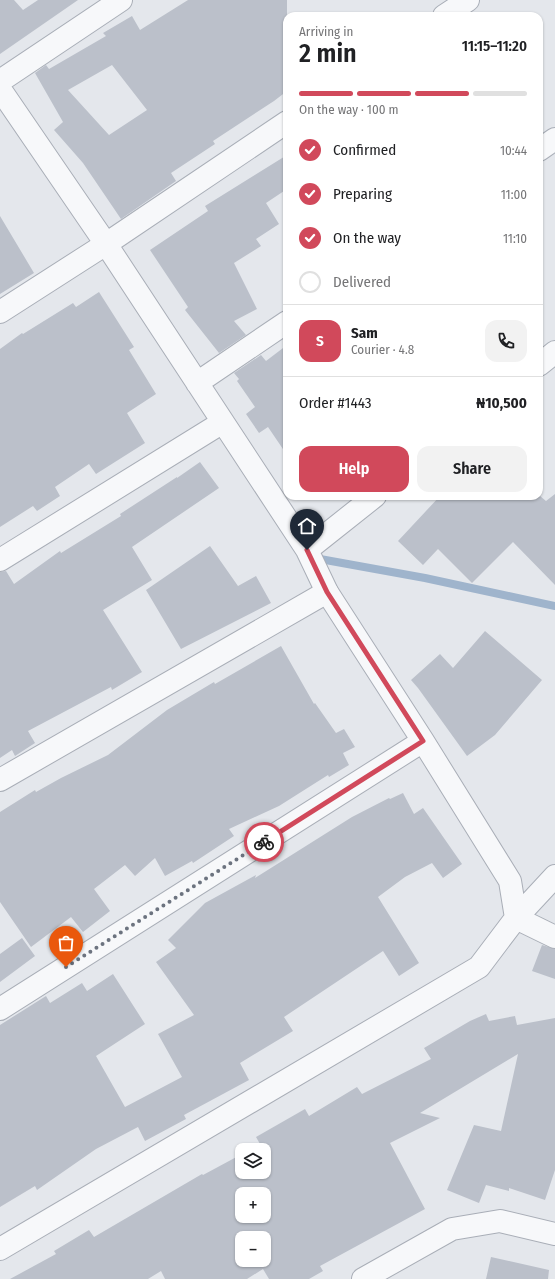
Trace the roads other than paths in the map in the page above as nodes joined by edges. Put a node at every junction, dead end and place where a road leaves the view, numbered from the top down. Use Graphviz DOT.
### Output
graph roads {
  1 [pos="121,0"];
  2 [pos="468,0"];
  3 [pos="450,12"];
  4 [pos="0,81"];
  5 [pos="0,90"];
  6 [pos="283,125"];
  7 [pos="555,139"];
  8 [pos="543,147"];
  9 [pos="106,244"];
  10 [pos="0,312"];
  11 [pos="283,325"];
  12 [pos="555,352"];
  13 [pos="543,362"];
  14 [pos="198,383"];
  15 [pos="223,422"];
  16 [pos="370,500"];
  17 [pos="307,550"];
  18 [pos="0,560"];
  19 [pos="327,592"];
  20 [pos="423,741"];
  21 [pos="0,780"];
  22 [pos="555,876"];
  23 [pos="516,918"];
  24 [pos="555,937"];
  25 [pos="0,1009"];
  26 [pos="555,1234"];
  27 [pos="0,1249"];
  28 [pos="363,1279"];
  1 -- 4 [label="street"];
  2 -- 3 [label="street"];
  5 -- 9 [label="street"];
  6 -- 9 [label="street"];
  7 -- 8 [label="street"];
  9 -- 10 [label="street"];
  9 -- 14 [label="street"];
  11 -- 14 [label="street"];
  12 -- 13 [label="street"];
  14 -- 15 [label="street"];
  15 -- 17 [label="street"];
  15 -- 18 [label="street"];
  16 -- 17 [label="street"];
  17 -- 19 [label="street"];
  19 -- 20 [label="street"];
  19 -- 21 [label="street"];
  20 -- 23 [label="street"];
  20 -- 25 [label="street"];
  22 -- 23 [label="street"];
  23 -- 24 [label="street"];
  23 -- 27 [label="street"];
  26 -- 28 [label="street"];
}
